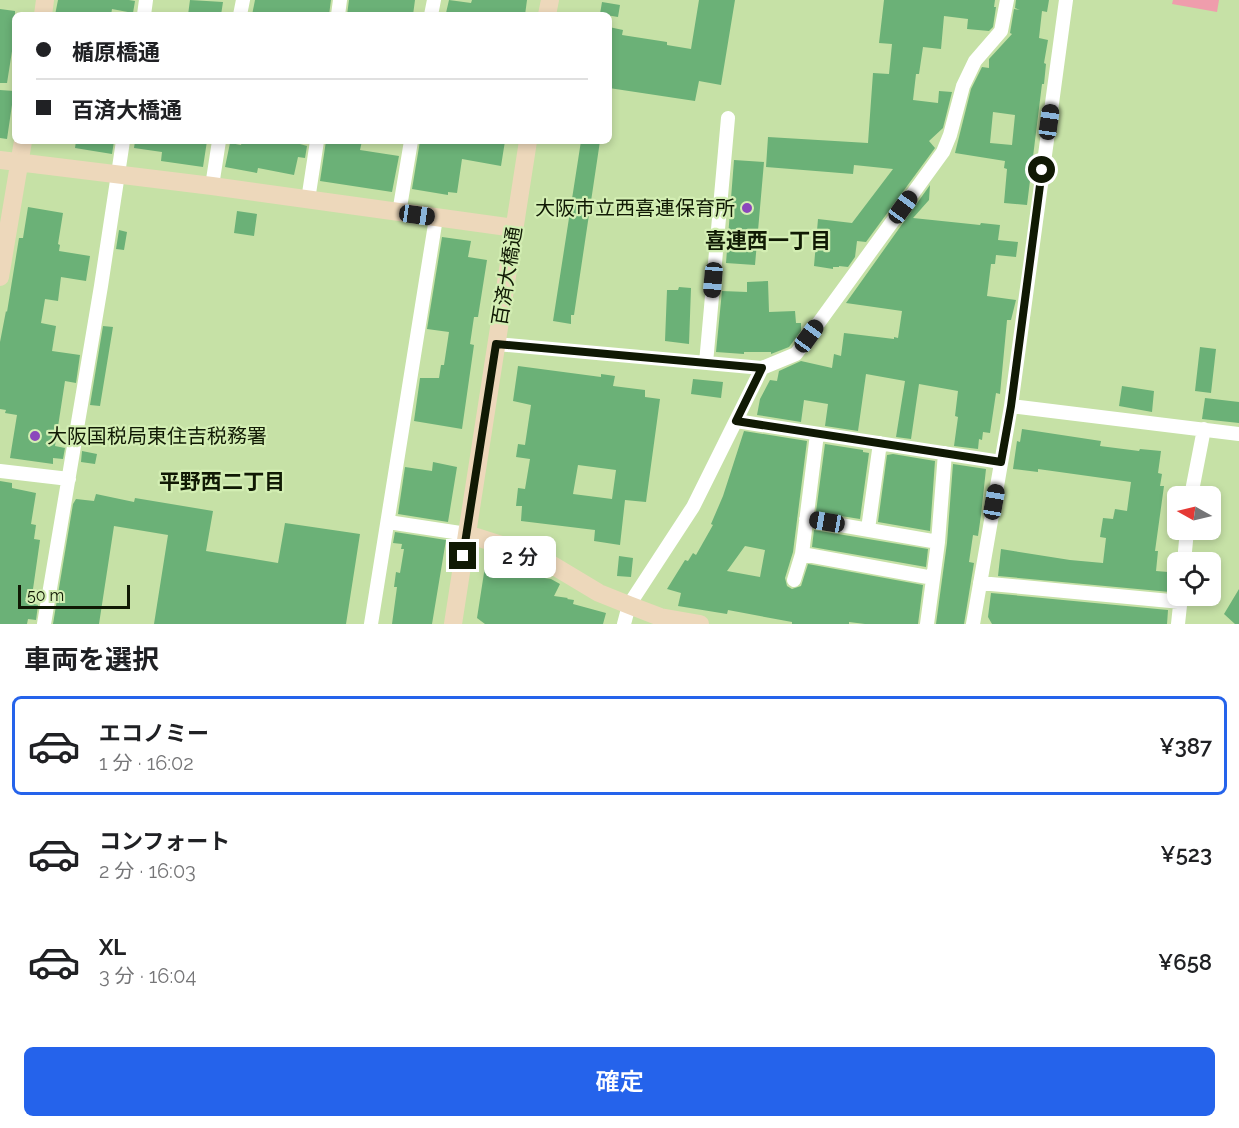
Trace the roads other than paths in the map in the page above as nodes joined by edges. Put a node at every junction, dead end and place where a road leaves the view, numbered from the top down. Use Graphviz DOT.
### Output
graph roads {
  1 [pos="1007,0"];
  2 [pos="1066,0"];
  3 [pos="728,118"];
  4 [pos="23,144"];
  5 [pos="123,144"];
  6 [pos="219,144"];
  7 [pos="317,144"];
  8 [pos="410,144"];
  9 [pos="528,144"];
  10 [pos="0,160"];
  11 [pos="20,163"];
  12 [pos="118,174"];
  13 [pos="212,186"];
  14 [pos="308,200"];
  15 [pos="399,213"];
  16 [pos="436,218"];
  17 [pos="515,228"];
  18 [pos="0,277"];
  19 [pos="496,344"];
  20 [pos="706,363"];
  21 [pos="762,368"];
  22 [pos="1011,406"];
  23 [pos="736,421"];
  24 [pos="1204,429"];
  25 [pos="817,434"];
  26 [pos="1239,434"];
  27 [pos="880,444"];
  28 [pos="945,453"];
  29 [pos="1001,462"];
  30 [pos="0,471"];
  31 [pos="69,479"];
  32 [pos="1193,486"];
  33 [pos="806,519"];
  34 [pos="388,522"];
  35 [pos="868,530"];
  36 [pos="467,534"];
  37 [pos="939,542"];
  38 [pos="802,554"];
  39 [pos="933,578"];
  40 [pos="794,580"];
  41 [pos="980,583"];
  42 [pos="1167,598"];
  43 [pos="629,605"];
  44 [pos="1180,606"];
  45 [pos="44,624"];
  46 [pos="371,624"];
  47 [pos="453,624"];
  48 [pos="624,624"];
  49 [pos="700,624"];
  50 [pos="927,624"];
  51 [pos="973,624"];
  52 [pos="1178,624"];
  1 -- 21 [label="street"];
  2 -- 22 [label="street"];
  3 -- 20 [label="street"];
  4 -- 11 [label="street"];
  5 -- 12 [label="street"];
  6 -- 13 [label="street"];
  7 -- 14 [label="street"];
  8 -- 15 [label="street"];
  9 -- 17 [label="street, 百済大橋通"];
  10 -- 11 [label="street"];
  11 -- 12 [label="street"];
  11 -- 18 [label="street"];
  12 -- 13 [label="street"];
  12 -- 31 [label="street"];
  13 -- 14 [label="street"];
  14 -- 15 [label="street"];
  15 -- 16 [label="street"];
  16 -- 17 [label="street"];
  16 -- 34 [label="street"];
  17 -- 19 [label="street, 百済大橋通"];
  19 -- 20 [label="street"];
  19 -- 36 [label="street, 百済大橋通"];
  20 -- 21 [label="street"];
  21 -- 23 [label="street"];
  22 -- 24 [label="street"];
  22 -- 29 [label="street"];
  23 -- 25 [label="street"];
  23 -- 43 [label="street"];
  24 -- 26 [label="street"];
  24 -- 32 [label="street"];
  25 -- 27 [label="street"];
  25 -- 33 [label="street"];
  27 -- 28 [label="street"];
  27 -- 35 [label="street"];
  28 -- 29 [label="street"];
  28 -- 37 [label="street"];
  29 -- 41 [label="street"];
  30 -- 31 [label="street"];
  31 -- 45 [label="street"];
  33 -- 35 [label="street"];
  33 -- 38 [label="street"];
  34 -- 36 [label="street"];
  34 -- 46 [label="street"];
  35 -- 37 [label="street"];
  36 -- 43 [label="street"];
  36 -- 47 [label="street, 百済大橋通"];
  37 -- 39 [label="street"];
  38 -- 39 [label="street"];
  38 -- 40 [label="street"];
  39 -- 50 [label="street"];
  41 -- 42 [label="street"];
  41 -- 51 [label="street"];
  43 -- 48 [label="street"];
  43 -- 49 [label="street"];
  44 -- 52 [label="street"];
}
